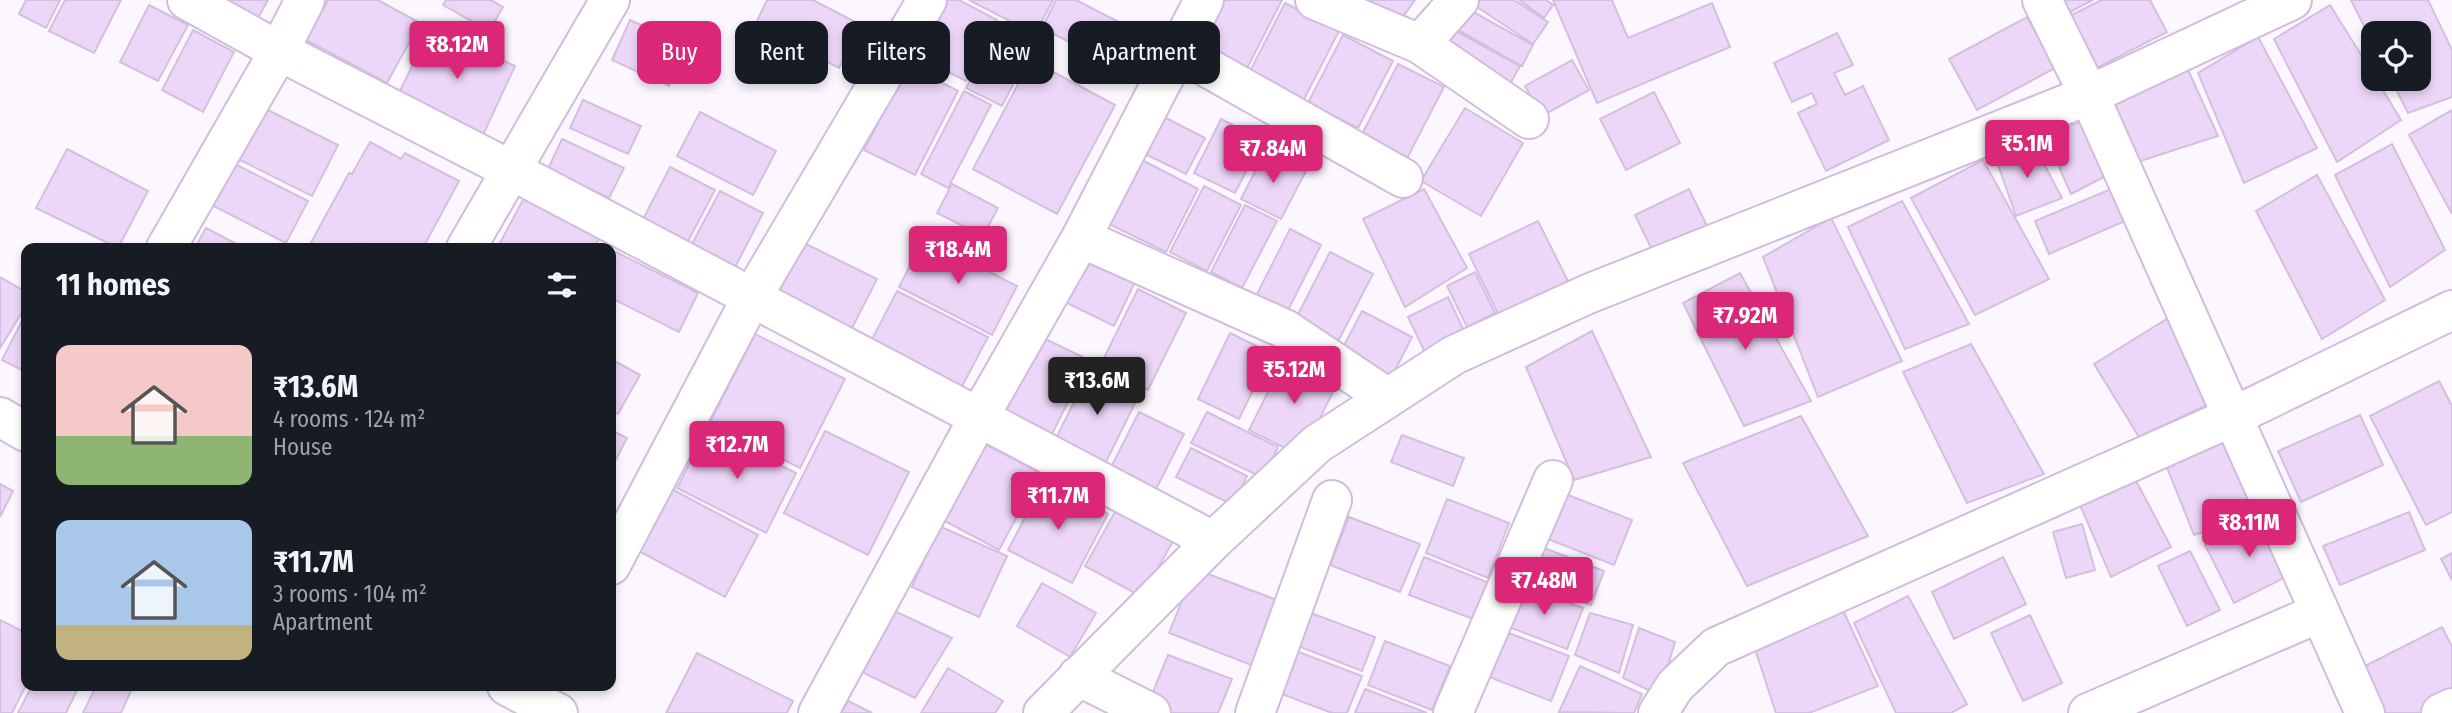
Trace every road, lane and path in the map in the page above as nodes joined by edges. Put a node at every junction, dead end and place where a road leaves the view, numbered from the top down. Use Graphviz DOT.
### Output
graph roads {
  1 [pos="187,0"];
  2 [pos="305,0"];
  3 [pos="610,0"];
  4 [pos="927,0"];
  5 [pos="1204,0"];
  6 [pos="1315,0"];
  7 [pos="1459,0"];
  8 [pos="2042,0"];
  9 [pos="2292,0"];
  10 [pos="1193,21"];
  11 [pos="1420,44"];
  12 [pos="279,51"];
  13 [pos="1220,75"];
  14 [pos="1161,84"];
  15 [pos="2089,95"];
  16 [pos="1529,119"];
  17 [pos="511,170"];
  18 [pos="1403,178"];
  19 [pos="1081,237"];
  20 [pos="169,243"];
  21 [pos="469,243"];
  22 [pos="752,297"];
  23 [pos="2452,310"];
  24 [pos="1388,398"];
  25 [pos="0,417"];
  26 [pos="979,417"];
  27 [pos="2232,417"];
  28 [pos="21,429"];
  29 [pos="1553,480"];
  30 [pos="1332,500"];
  31 [pos="1213,541"];
  32 [pos="616,555"];
  33 [pos="2319,613"];
  34 [pos="1078,676"];
  35 [pos="2452,708"];
  36 [pos="818,713"];
  37 [pos="1043,713"];
  38 [pos="1151,713"];
  39 [pos="1255,713"];
  40 [pos="1452,713"];
  41 [pos="1658,713"];
  42 [pos="2088,713"];
  43 [pos="2365,713"];
  44 [pos="2441,713"];
  1 -- 12 [label="street"];
  2 -- 12 [label="street"];
  3 -- 17 [label="street"];
  4 -- 22 [label="street"];
  5 -- 10 [label="street"];
  6 -- 11 [label="street"];
  7 -- 11 [label="street"];
  8 -- 15 [label="street"];
  9 -- 15 [label="street"];
  11 -- 16 [label="street"];
  12 -- 17 [label="street"];
  12 -- 20 [label="street"];
  13 -- 18 [label="street"];
  14 -- 19 [label="street"];
  15 -- 24 [label="street"];
  15 -- 27 [label="street"];
  17 -- 21 [label="street"];
  17 -- 22 [label="street"];
  19 -- 24 [label="street"];
  19 -- 26 [label="street"];
  22 -- 26 [label="street"];
  22 -- 32 [label="street"];
  23 -- 27 [label="street"];
  24 -- 31 [label="street"];
  25 -- 28 [label="street"];
  26 -- 31 [label="street"];
  26 -- 36 [label="street"];
  27 -- 33 [label="street"];
  27 -- 41 [label="street"];
  29 -- 40 [label="street"];
  30 -- 39 [label="street"];
  31 -- 34 [label="street"];
  33 -- 42 [label="street"];
  33 -- 43 [label="street"];
  34 -- 37 [label="street"];
  34 -- 38 [label="street"];
  35 -- 44 [label="street"];
}
